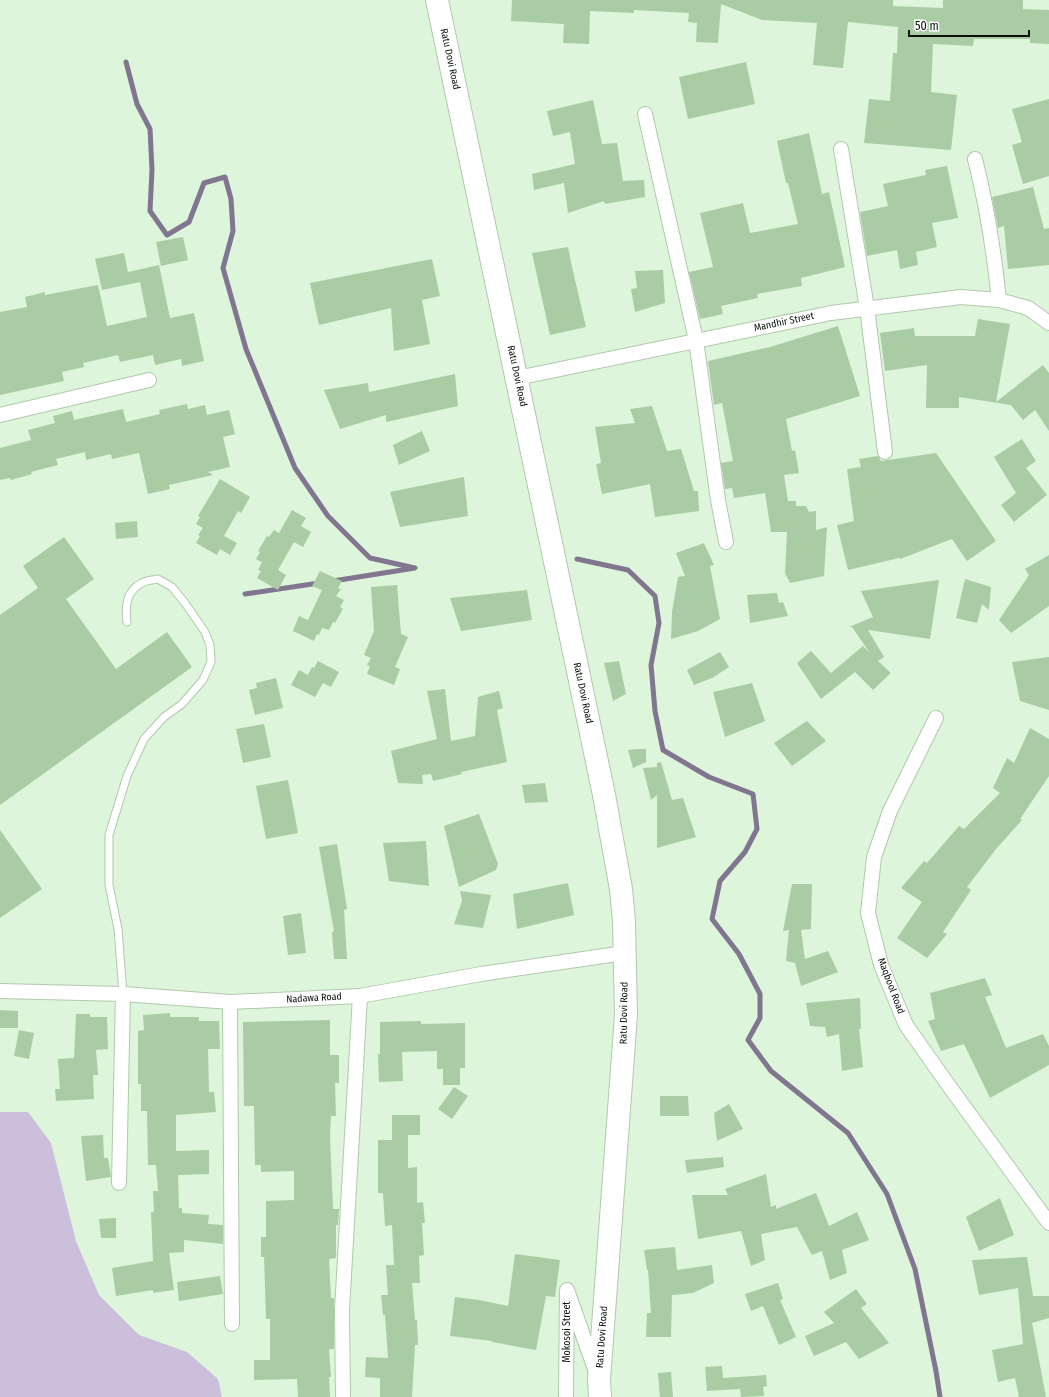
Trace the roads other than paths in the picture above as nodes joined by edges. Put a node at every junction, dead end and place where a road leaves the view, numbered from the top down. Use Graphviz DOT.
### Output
graph roads {
  1 [pos="437,0"];
  2 [pos="645,114"];
  3 [pos="841,149"];
  4 [pos="975,159"];
  5 [pos="1000,300"];
  6 [pos="868,308"];
  7 [pos="1049,323"];
  8 [pos="696,340"];
  9 [pos="517,378"];
  10 [pos="149,380"];
  11 [pos="0,415"];
  12 [pos="885,452"];
  13 [pos="726,542"];
  14 [pos="127,622"];
  15 [pos="936,718"];
  16 [pos="624,953"];
  17 [pos="0,991"];
  18 [pos="123,994"];
  19 [pos="360,996"];
  20 [pos="230,1002"];
  21 [pos="119,1183"];
  22 [pos="1049,1223"];
  23 [pos="232,1324"];
  24 [pos="600,1388"];
  25 [pos="343,1397"];
  26 [pos="566,1397"];
  1 -- 9 [label="main road, Ratu Dovi Road"];
  2 -- 8 [label="street"];
  3 -- 6 [label="street"];
  4 -- 5 [label="street"];
  5 -- 6 [label="street, Mandhir Street"];
  5 -- 7 [label="street, Mandhir Street"];
  6 -- 8 [label="street, Mandhir Street"];
  6 -- 12 [label="street"];
  8 -- 9 [label="street, Mandhir Street"];
  8 -- 13 [label="street"];
  9 -- 16 [label="main road, Ratu Dovi Road"];
  10 -- 11 [label="street"];
  14 -- 18 [label="lane"];
  15 -- 22 [label="street, Maqbool Road"];
  16 -- 19 [label="street, Nadawa Road"];
  16 -- 24 [label="main road, Ratu Dovi Road"];
  17 -- 18 [label="street, Nadawa Road"];
  18 -- 20 [label="street, Nadawa Road"];
  18 -- 21 [label="street"];
  19 -- 20 [label="street, Nadawa Road"];
  19 -- 25 [label="street"];
  20 -- 23 [label="street"];
  24 -- 26 [label="street, Mokosoi Street"];
}
